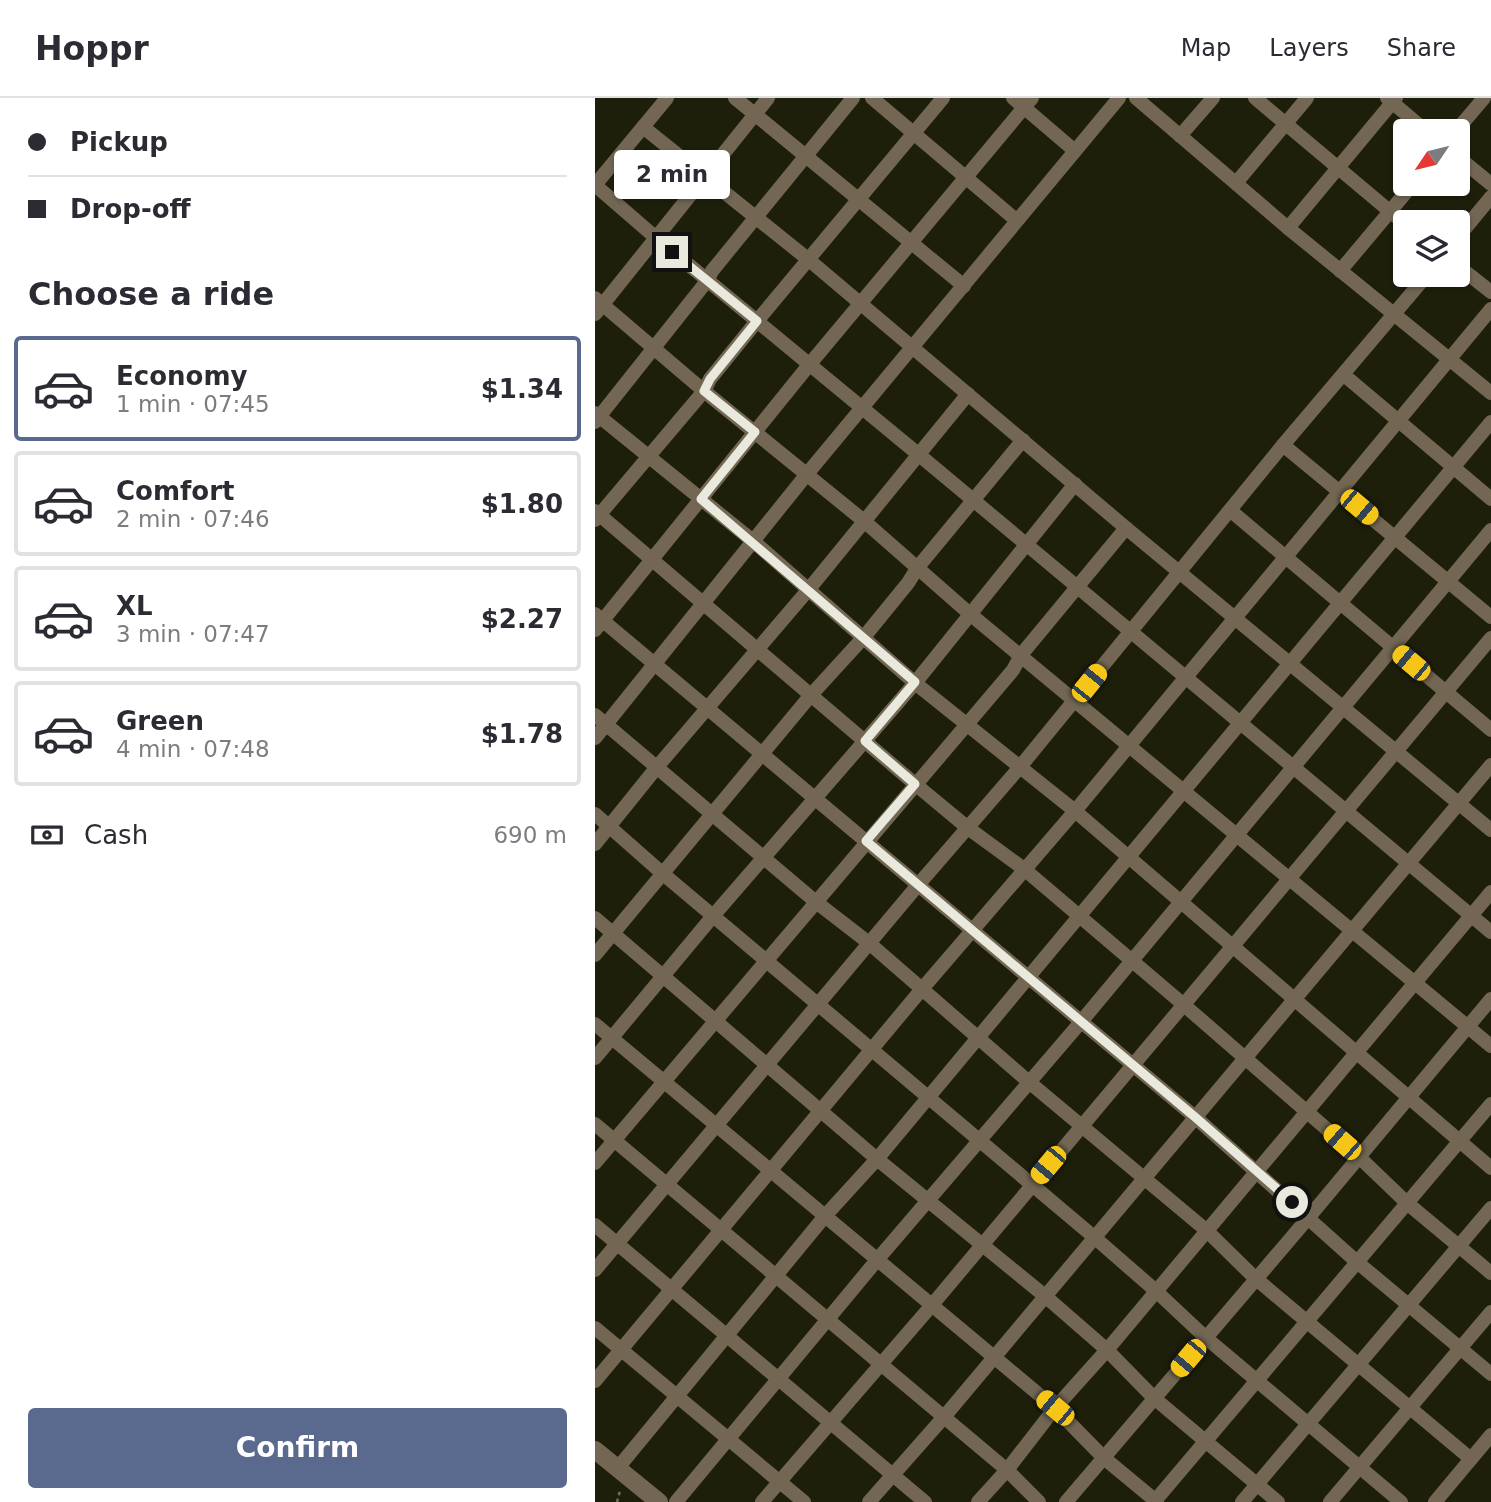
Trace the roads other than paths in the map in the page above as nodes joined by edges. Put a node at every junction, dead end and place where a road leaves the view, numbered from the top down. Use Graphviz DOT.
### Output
graph roads {
  1 [pos="667,98"];
  2 [pos="735,98"];
  3 [pos="768,98"];
  4 [pos="853,98"];
  5 [pos="872,98"];
  6 [pos="943,98"];
  7 [pos="1119,98"];
  8 [pos="1136,98"];
  9 [pos="1213,98"];
  10 [pos="1255,98"];
  11 [pos="1307,98"];
  12 [pos="1484,98"];
  13 [pos="1392,100"];
  14 [pos="1023,101"];
  15 [pos="755,115"];
  16 [pos="1413,119"];
  17 [pos="1466,119"];
  18 [pos="1286,124"];
  19 [pos="643,127"];
  20 [pos="913,133"];
  21 [pos="1180,136"];
  22 [pos="1075,150"];
  23 [pos="806,156"];
  24 [pos="1470,167"];
  25 [pos="1338,169"];
  26 [pos="967,177"];
  27 [pos="706,178"];
  28 [pos="1235,183"];
  29 [pos="1491,184"];
  30 [pos="595,185"];
  31 [pos="1403,196"];
  32 [pos="1491,197"];
  33 [pos="859,199"];
  34 [pos="1390,211"];
  35 [pos="1393,214"];
  36 [pos="756,217"];
  37 [pos="1016,220"];
  38 [pos="1470,222"];
  39 [pos="1288,228"];
  40 [pos="655,237"];
  41 [pos="911,242"];
  42 [pos="809,260"];
  43 [pos="1340,271"];
  44 [pos="1470,275"];
  45 [pos="707,281"];
  46 [pos="964,286"];
  47 [pos="1417,287"];
  48 [pos="1491,292"];
  49 [pos="860,304"];
  50 [pos="598,305"];
  51 [pos="1491,309"];
  52 [pos="1395,314"];
  53 [pos="757,321"];
  54 [pos="653,348"];
  55 [pos="912,348"];
  56 [pos="1450,359"];
  57 [pos="809,365"];
  58 [pos="1344,375"];
  59 [pos="704,391"];
  60 [pos="1491,393"];
  61 [pos="968,394"];
  62 [pos="862,408"];
  63 [pos="596,417"];
  64 [pos="1398,421"];
  65 [pos="1491,422"];
  66 [pos="755,432"];
  67 [pos="1023,440"];
  68 [pos="1283,445"];
  69 [pos="918,454"];
  70 [pos="649,456"];
  71 [pos="1453,467"];
  72 [pos="807,474"];
  73 [pos="1075,484"];
  74 [pos="1341,491"];
  75 [pos="701,499"];
  76 [pos="1491,499"];
  77 [pos="973,500"];
  78 [pos="1231,511"];
  79 [pos="596,515"];
  80 [pos="864,521"];
  81 [pos="1126,528"];
  82 [pos="1491,530"];
  83 [pos="1397,538"];
  84 [pos="753,541"];
  85 [pos="1024,544"];
  86 [pos="1286,557"];
  87 [pos="651,559"];
  88 [pos="918,567"];
  89 [pos="1179,572"];
  90 [pos="1448,581"];
  91 [pos="1077,588"];
  92 [pos="809,589"];
  93 [pos="703,602"];
  94 [pos="1340,604"];
  95 [pos="970,614"];
  96 [pos="1491,617"];
  97 [pos="1235,618"];
  98 [pos="598,622"];
  99 [pos="1130,633"];
  100 [pos="864,637"];
  101 [pos="1491,638"];
  102 [pos="757,649"];
  103 [pos="1394,649"];
  104 [pos="1021,655"];
  105 [pos="656,664"];
  106 [pos="1290,666"];
  107 [pos="1185,677"];
  108 [pos="915,682"];
  109 [pos="1446,692"];
  110 [pos="811,695"];
  111 [pos="1075,700"];
  112 [pos="708,706"];
  113 [pos="1344,708"];
  114 [pos="601,719"];
  115 [pos="1240,722"];
  116 [pos="967,724"];
  117 [pos="1491,730"];
  118 [pos="595,738"];
  119 [pos="865,741"];
  120 [pos="1129,744"];
  121 [pos="1397,751"];
  122 [pos="762,754"];
  123 [pos="1491,765"];
  124 [pos="657,767"];
  125 [pos="1020,767"];
  126 [pos="1294,767"];
  127 [pos="915,784"];
  128 [pos="1184,789"];
  129 [pos="815,798"];
  130 [pos="1459,804"];
  131 [pos="1075,811"];
  132 [pos="1346,811"];
  133 [pos="595,814"];
  134 [pos="712,814"];
  135 [pos="610,826"];
  136 [pos="968,828"];
  137 [pos="1491,830"];
  138 [pos="1238,834"];
  139 [pos="866,841"];
  140 [pos="595,844"];
  141 [pos="764,858"];
  142 [pos="1128,858"];
  143 [pos="1409,865"];
  144 [pos="1024,869"];
  145 [pos="661,873"];
  146 [pos="1290,877"];
  147 [pos="918,885"];
  148 [pos="1491,892"];
  149 [pos="1180,901"];
  150 [pos="815,902"];
  151 [pos="1471,915"];
  152 [pos="713,916"];
  153 [pos="1079,917"];
  154 [pos="595,918"];
  155 [pos="973,930"];
  156 [pos="1352,931"];
  157 [pos="1491,932"];
  158 [pos="613,933"];
  159 [pos="869,943"];
  160 [pos="1233,945"];
  161 [pos="595,955"];
  162 [pos="766,960"];
  163 [pos="1132,961"];
  164 [pos="664,976"];
  165 [pos="1028,976"];
  166 [pos="1414,982"];
  167 [pos="922,989"];
  168 [pos="1294,998"];
  169 [pos="1491,999"];
  170 [pos="818,1003"];
  171 [pos="1184,1005"];
  172 [pos="715,1021"];
  173 [pos="1080,1023"];
  174 [pos="595,1024"];
  175 [pos="1468,1026"];
  176 [pos="978,1037"];
  177 [pos="612,1038"];
  178 [pos="1491,1046"];
  179 [pos="872,1051"];
  180 [pos="1355,1052"];
  181 [pos="1245,1057"];
  182 [pos="595,1058"];
  183 [pos="768,1065"];
  184 [pos="1132,1065"];
  185 [pos="664,1082"];
  186 [pos="1029,1082"];
  187 [pos="927,1098"];
  188 [pos="1408,1098"];
  189 [pos="1491,1104"];
  190 [pos="1306,1111"];
  191 [pos="822,1112"];
  192 [pos="1195,1117"];
  193 [pos="595,1124"];
  194 [pos="716,1125"];
  195 [pos="1081,1125"];
  196 [pos="614,1140"];
  197 [pos="980,1140"];
  198 [pos="1459,1141"];
  199 [pos="1359,1157"];
  200 [pos="877,1159"];
  201 [pos="595,1163"];
  202 [pos="1491,1168"];
  203 [pos="771,1171"];
  204 [pos="1256,1172"];
  205 [pos="1145,1178"];
  206 [pos="666,1184"];
  207 [pos="1031,1185"];
  208 [pos="930,1201"];
  209 [pos="1407,1203"];
  210 [pos="1491,1208"];
  211 [pos="825,1216"];
  212 [pos="1309,1217"];
  213 [pos="595,1225"];
  214 [pos="722,1230"];
  215 [pos="1206,1230"];
  216 [pos="1094,1237"];
  217 [pos="617,1243"];
  218 [pos="981,1244"];
  219 [pos="1459,1246"];
  220 [pos="877,1260"];
  221 [pos="1357,1262"];
  222 [pos="595,1270"];
  223 [pos="1491,1273"];
  224 [pos="777,1275"];
  225 [pos="1255,1278"];
  226 [pos="671,1289"];
  227 [pos="1156,1291"];
  228 [pos="1045,1296"];
  229 [pos="932,1305"];
  230 [pos="1409,1305"];
  231 [pos="1491,1312"];
  232 [pos="829,1320"];
  233 [pos="1307,1322"];
  234 [pos="595,1328"];
  235 [pos="727,1335"];
  236 [pos="1205,1337"];
  237 [pos="622,1349"];
  238 [pos="1460,1349"];
  239 [pos="1107,1350"];
  240 [pos="993,1356"];
  241 [pos="881,1363"];
  242 [pos="1358,1365"];
  243 [pos="1491,1374"];
  244 [pos="779,1380"];
  245 [pos="595,1381"];
  246 [pos="1257,1381"];
  247 [pos="678,1395"];
  248 [pos="1154,1398"];
  249 [pos="1055,1408"];
  250 [pos="1410,1408"];
  251 [pos="944,1417"];
  252 [pos="830,1423"];
  253 [pos="1308,1424"];
  254 [pos="1491,1435"];
  255 [pos="729,1438"];
  256 [pos="1205,1441"];
  257 [pos="595,1450"];
  258 [pos="1104,1458"];
  259 [pos="1471,1459"];
  260 [pos="1360,1467"];
  261 [pos="617,1469"];
  262 [pos="1007,1470"];
  263 [pos="893,1475"];
  264 [pos="779,1481"];
  265 [pos="1257,1485"];
  266 [pos="659,1502"];
  267 [pos="676,1502"];
  268 [pos="762,1502"];
  269 [pos="804,1502"];
  270 [pos="869,1502"];
  271 [pos="925,1502"];
  272 [pos="978,1502"];
  273 [pos="1039,1502"];
  274 [pos="1066,1502"];
  275 [pos="1155,1502"];
  276 [pos="1242,1502"];
  277 [pos="1278,1502"];
  278 [pos="1330,1502"];
  279 [pos="1401,1502"];
  280 [pos="1434,1502"];
  1 -- 19 [label="street"];
  2 -- 15 [label="street"];
  3 -- 15 [label="street"];
  4 -- 23 [label="street"];
  5 -- 20 [label="street"];
  6 -- 20 [label="street"];
  7 -- 22 [label="street"];
  8 -- 21 [label="street"];
  9 -- 21 [label="street"];
  10 -- 18 [label="street"];
  11 -- 18 [label="street"];
  12 -- 17 [label="street"];
  13 -- 16 [label="street"];
  13 -- 25 [label="street"];
  14 -- 22 [label="street"];
  14 -- 26 [label="street"];
  15 -- 23 [label="street"];
  15 -- 27 [label="street"];
  18 -- 25 [label="street"];
  18 -- 28 [label="street"];
  19 -- 27 [label="street"];
  19 -- 30 [label="street"];
  20 -- 26 [label="street"];
  20 -- 33 [label="street"];
  21 -- 28 [label="street"];
  22 -- 37 [label="street"];
  23 -- 33 [label="street"];
  23 -- 36 [label="street"];
  24 -- 29 [label="street"];
  25 -- 34 [label="street"];
  25 -- 39 [label="street"];
  26 -- 37 [label="street"];
  26 -- 41 [label="street"];
  27 -- 36 [label="street"];
  27 -- 40 [label="street"];
  28 -- 39 [label="street"];
  30 -- 40 [label="street"];
  31 -- 34 [label="street"];
  32 -- 38 [label="street"];
  33 -- 41 [label="street"];
  33 -- 42 [label="street"];
  34 -- 35 [label="street"];
  34 -- 43 [label="street"];
  36 -- 42 [label="street"];
  36 -- 45 [label="street"];
  37 -- 46 [label="street"];
  39 -- 43 [label="street"];
  40 -- 45 [label="street"];
  40 -- 50 [label="street"];
  41 -- 46 [label="street"];
  41 -- 49 [label="street"];
  42 -- 49 [label="street"];
  42 -- 53 [label="street"];
  43 -- 52 [label="street"];
  44 -- 48 [label="street"];
  45 -- 53 [label="street"];
  45 -- 54 [label="street"];
  46 -- 55 [label="street"];
  47 -- 52 [label="street"];
  49 -- 55 [label="street"];
  49 -- 57 [label="street"];
  50 -- 54 [label="street"];
  51 -- 56 [label="street"];
  52 -- 56 [label="street"];
  52 -- 58 [label="street"];
  53 -- 57 [label="street"];
  53 -- 59 [label="street"];
  54 -- 59 [label="street"];
  54 -- 63 [label="street"];
  55 -- 61 [label="street"];
  55 -- 62 [label="street"];
  56 -- 60 [label="street"];
  56 -- 64 [label="street"];
  57 -- 62 [label="street"];
  57 -- 66 [label="street"];
  58 -- 64 [label="street"];
  58 -- 68 [label="street"];
  59 -- 66 [label="street"];
  59 -- 70 [label="street"];
  61 -- 67 [label="street"];
  61 -- 69 [label="street"];
  62 -- 69 [label="street"];
  62 -- 72 [label="street"];
  63 -- 70 [label="street"];
  64 -- 71 [label="street"];
  64 -- 74 [label="street"];
  65 -- 71 [label="street"];
  66 -- 72 [label="street"];
  66 -- 75 [label="street"];
  67 -- 73 [label="street"];
  67 -- 77 [label="street"];
  68 -- 74 [label="street"];
  68 -- 78 [label="street"];
  69 -- 77 [label="street"];
  69 -- 80 [label="street"];
  70 -- 75 [label="street"];
  70 -- 79 [label="street"];
  71 -- 76 [label="street"];
  71 -- 83 [label="street"];
  72 -- 80 [label="street"];
  72 -- 84 [label="street"];
  73 -- 81 [label="street"];
  73 -- 85 [label="street"];
  74 -- 83 [label="street"];
  74 -- 86 [label="street"];
  75 -- 84 [label="street"];
  75 -- 87 [label="street"];
  77 -- 85 [label="street"];
  77 -- 88 [label="street"];
  78 -- 86 [label="street"];
  78 -- 89 [label="street"];
  79 -- 87 [label="street"];
  80 -- 88 [label="street"];
  80 -- 92 [label="street"];
  81 -- 89 [label="street"];
  81 -- 91 [label="street"];
  82 -- 90 [label="street"];
  83 -- 90 [label="street"];
  83 -- 94 [label="street"];
  84 -- 92 [label="street"];
  84 -- 93 [label="street"];
  85 -- 91 [label="street"];
  85 -- 95 [label="street"];
  86 -- 94 [label="street"];
  86 -- 97 [label="street"];
  87 -- 93 [label="street"];
  87 -- 98 [label="street"];
  88 -- 95 [label="street"];
  88 -- 100 [label="street"];
  89 -- 97 [label="street"];
  89 -- 99 [label="street"];
  90 -- 96 [label="street"];
  90 -- 103 [label="street"];
  91 -- 99 [label="street"];
  91 -- 104 [label="street"];
  92 -- 100 [label="street"];
  92 -- 102 [label="street"];
  93 -- 102 [label="street"];
  93 -- 105 [label="street"];
  94 -- 103 [label="street"];
  94 -- 106 [label="street"];
  95 -- 104 [label="street"];
  95 -- 108 [label="street"];
  97 -- 106 [label="street"];
  97 -- 107 [label="street"];
  98 -- 105 [label="street"];
  99 -- 107 [label="street"];
  99 -- 111 [label="street"];
  100 -- 108 [label="street"];
  100 -- 110 [label="street"];
  101 -- 109 [label="street"];
  102 -- 110 [label="street"];
  102 -- 112 [label="street"];
  103 -- 109 [label="street"];
  103 -- 113 [label="street"];
  104 -- 111 [label="street"];
  104 -- 116 [label="street"];
  105 -- 112 [label="street"];
  105 -- 114 [label="street"];
  106 -- 113 [label="street"];
  106 -- 115 [label="street"];
  107 -- 115 [label="street"];
  107 -- 120 [label="street"];
  108 -- 116 [label="street"];
  108 -- 119 [label="street"];
  109 -- 117 [label="street"];
  109 -- 121 [label="street"];
  110 -- 119 [label="street"];
  110 -- 122 [label="street"];
  111 -- 120 [label="street"];
  111 -- 125 [label="street"];
  112 -- 122 [label="street"];
  112 -- 124 [label="street"];
  113 -- 121 [label="street"];
  113 -- 126 [label="street"];
  114 -- 118 [label="street"];
  114 -- 124 [label="street"];
  115 -- 126 [label="street"];
  115 -- 128 [label="street"];
  116 -- 125 [label="street"];
  116 -- 127 [label="street"];
  119 -- 127 [label="street"];
  119 -- 129 [label="street"];
  120 -- 128 [label="street"];
  120 -- 131 [label="street"];
  121 -- 130 [label="street"];
  121 -- 132 [label="street"];
  122 -- 129 [label="street"];
  122 -- 134 [label="street"];
  123 -- 130 [label="street"];
  124 -- 134 [label="street"];
  124 -- 135 [label="street"];
  125 -- 131 [label="street"];
  125 -- 136 [label="street"];
  126 -- 132 [label="street"];
  126 -- 138 [label="street"];
  127 -- 136 [label="street"];
  127 -- 139 [label="street"];
  128 -- 138 [label="street"];
  128 -- 142 [label="street"];
  129 -- 139 [label="street"];
  129 -- 141 [label="street"];
  130 -- 137 [label="street"];
  130 -- 143 [label="street"];
  131 -- 142 [label="street"];
  131 -- 144 [label="street"];
  132 -- 143 [label="street"];
  132 -- 146 [label="street"];
  133 -- 135 [label="street"];
  134 -- 141 [label="street"];
  134 -- 145 [label="street"];
  135 -- 140 [label="street"];
  135 -- 145 [label="street"];
  136 -- 144 [label="street"];
  136 -- 147 [label="street"];
  138 -- 146 [label="street"];
  138 -- 149 [label="street"];
  139 -- 147 [label="street"];
  139 -- 150 [label="street"];
  141 -- 150 [label="street"];
  141 -- 152 [label="street"];
  142 -- 149 [label="street"];
  142 -- 153 [label="street"];
  143 -- 151 [label="street"];
  143 -- 156 [label="street"];
  144 -- 153 [label="street"];
  144 -- 155 [label="street"];
  145 -- 152 [label="street"];
  145 -- 158 [label="street"];
  146 -- 156 [label="street"];
  146 -- 160 [label="street"];
  147 -- 155 [label="street"];
  147 -- 159 [label="street"];
  148 -- 151 [label="street"];
  149 -- 160 [label="street"];
  149 -- 163 [label="street"];
  150 -- 159 [label="street"];
  150 -- 162 [label="street"];
  151 -- 157 [label="street"];
  151 -- 166 [label="street"];
  152 -- 162 [label="street"];
  152 -- 164 [label="street"];
  153 -- 163 [label="street"];
  153 -- 165 [label="street"];
  154 -- 158 [label="street"];
  155 -- 165 [label="street"];
  155 -- 167 [label="street"];
  156 -- 166 [label="street"];
  156 -- 168 [label="street"];
  158 -- 161 [label="street"];
  158 -- 164 [label="street"];
  159 -- 167 [label="street"];
  159 -- 170 [label="street"];
  160 -- 168 [label="street"];
  160 -- 171 [label="street"];
  162 -- 170 [label="street"];
  162 -- 172 [label="street"];
  163 -- 171 [label="street"];
  163 -- 173 [label="street"];
  164 -- 172 [label="street"];
  164 -- 177 [label="street"];
  165 -- 173 [label="street"];
  165 -- 176 [label="street"];
  166 -- 175 [label="street"];
  166 -- 180 [label="street"];
  167 -- 176 [label="street"];
  167 -- 179 [label="street"];
  168 -- 180 [label="street"];
  168 -- 181 [label="street"];
  169 -- 175 [label="street"];
  170 -- 179 [label="street"];
  170 -- 183 [label="street"];
  171 -- 181 [label="street"];
  171 -- 184 [label="street"];
  172 -- 183 [label="street"];
  172 -- 185 [label="street"];
  173 -- 184 [label="street"];
  173 -- 186 [label="street"];
  174 -- 177 [label="street"];
  175 -- 178 [label="street"];
  175 -- 188 [label="street"];
  176 -- 186 [label="street"];
  176 -- 187 [label="street"];
  177 -- 182 [label="street"];
  177 -- 185 [label="street"];
  179 -- 187 [label="street"];
  179 -- 191 [label="street"];
  180 -- 188 [label="street"];
  180 -- 190 [label="street"];
  181 -- 190 [label="street"];
  181 -- 192 [label="street"];
  183 -- 191 [label="street"];
  183 -- 194 [label="street"];
  184 -- 192 [label="street"];
  184 -- 195 [label="street"];
  185 -- 194 [label="street"];
  185 -- 196 [label="street"];
  186 -- 195 [label="street"];
  186 -- 197 [label="street"];
  187 -- 197 [label="street"];
  187 -- 200 [label="street"];
  188 -- 198 [label="street"];
  188 -- 199 [label="street"];
  189 -- 198 [label="street"];
  190 -- 199 [label="street"];
  190 -- 204 [label="street"];
  191 -- 200 [label="street"];
  191 -- 203 [label="street"];
  192 -- 204 [label="street"];
  192 -- 205 [label="street"];
  193 -- 196 [label="street"];
  194 -- 203 [label="street"];
  194 -- 206 [label="street"];
  195 -- 205 [label="street"];
  195 -- 207 [label="street"];
  196 -- 201 [label="street"];
  196 -- 206 [label="street"];
  197 -- 207 [label="street"];
  197 -- 208 [label="street"];
  198 -- 202 [label="street"];
  198 -- 209 [label="street"];
  199 -- 209 [label="street"];
  199 -- 212 [label="street"];
  200 -- 208 [label="street"];
  200 -- 211 [label="street"];
  203 -- 211 [label="street"];
  203 -- 214 [label="street"];
  204 -- 212 [label="street"];
  204 -- 215 [label="street"];
  205 -- 215 [label="street"];
  205 -- 216 [label="street"];
  206 -- 214 [label="street"];
  206 -- 217 [label="street"];
  207 -- 216 [label="street"];
  207 -- 218 [label="street"];
  208 -- 218 [label="street"];
  208 -- 220 [label="street"];
  209 -- 219 [label="street"];
  209 -- 221 [label="street"];
  210 -- 219 [label="street"];
  211 -- 220 [label="street"];
  211 -- 224 [label="street"];
  212 -- 221 [label="street"];
  212 -- 225 [label="street"];
  213 -- 217 [label="street"];
  214 -- 224 [label="street"];
  214 -- 226 [label="street"];
  215 -- 225 [label="street"];
  215 -- 227 [label="street"];
  216 -- 227 [label="street"];
  216 -- 228 [label="street"];
  217 -- 222 [label="street"];
  217 -- 226 [label="street"];
  218 -- 228 [label="street"];
  218 -- 229 [label="street"];
  219 -- 223 [label="street"];
  219 -- 230 [label="street"];
  220 -- 229 [label="street"];
  220 -- 232 [label="street"];
  221 -- 230 [label="street"];
  221 -- 233 [label="street"];
  224 -- 232 [label="street"];
  224 -- 235 [label="street"];
  225 -- 233 [label="street"];
  225 -- 236 [label="street"];
  226 -- 235 [label="street"];
  226 -- 237 [label="street"];
  227 -- 236 [label="street"];
  227 -- 239 [label="street"];
  228 -- 239 [label="street"];
  228 -- 240 [label="street"];
  229 -- 240 [label="street"];
  229 -- 241 [label="street"];
  230 -- 238 [label="street"];
  230 -- 242 [label="street"];
  231 -- 238 [label="street"];
  232 -- 241 [label="street"];
  232 -- 244 [label="street"];
  233 -- 242 [label="street"];
  233 -- 246 [label="street"];
  234 -- 237 [label="street"];
  235 -- 244 [label="street"];
  235 -- 247 [label="street"];
  236 -- 246 [label="street"];
  236 -- 248 [label="street"];
  237 -- 245 [label="street"];
  237 -- 247 [label="street"];
  238 -- 243 [label="street"];
  238 -- 250 [label="street"];
  239 -- 248 [label="street"];
  239 -- 249 [label="street"];
  240 -- 249 [label="street"];
  240 -- 251 [label="street"];
  241 -- 251 [label="street"];
  241 -- 252 [label="street"];
  242 -- 250 [label="street"];
  242 -- 253 [label="street"];
  244 -- 252 [label="street"];
  244 -- 255 [label="street"];
  246 -- 253 [label="street"];
  246 -- 256 [label="street"];
  247 -- 255 [label="street"];
  247 -- 261 [label="street"];
  248 -- 256 [label="street"];
  248 -- 258 [label="street"];
  249 -- 258 [label="street"];
  249 -- 262 [label="street"];
  250 -- 259 [label="street"];
  250 -- 260 [label="street"];
  251 -- 262 [label="street"];
  251 -- 263 [label="street"];
  252 -- 263 [label="street"];
  252 -- 264 [label="street"];
  253 -- 260 [label="street"];
  253 -- 265 [label="street"];
  254 -- 259 [label="street"];
  255 -- 264 [label="street"];
  255 -- 267 [label="street"];
  256 -- 265 [label="street"];
  256 -- 275 [label="street"];
  257 -- 261 [label="street"];
  258 -- 274 [label="street"];
  258 -- 275 [label="street"];
  259 -- 280 [label="street"];
  260 -- 278 [label="street"];
  260 -- 279 [label="street"];
  261 -- 266 [label="street"];
  262 -- 272 [label="street"];
  262 -- 273 [label="street"];
  263 -- 270 [label="street"];
  263 -- 271 [label="street"];
  264 -- 268 [label="street"];
  264 -- 269 [label="street"];
  265 -- 276 [label="street"];
  265 -- 277 [label="street"];
}
